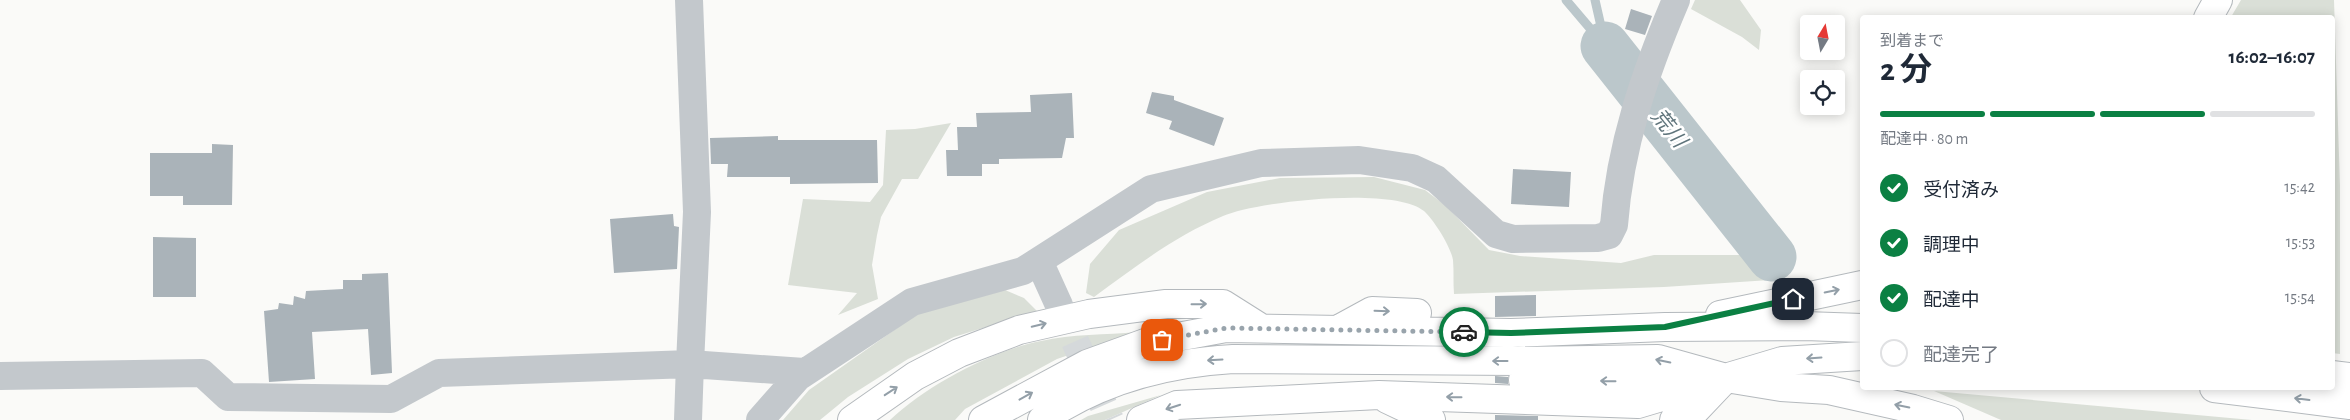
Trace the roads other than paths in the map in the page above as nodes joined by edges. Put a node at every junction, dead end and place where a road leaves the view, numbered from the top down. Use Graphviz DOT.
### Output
graph roads {
  1 [pos="689,0"];
  2 [pos="1676,0"];
  3 [pos="2218,0"];
  4 [pos="2210,15"];
  5 [pos="1039,261"];
  6 [pos="1860,285"];
  7 [pos="1058,302"];
  8 [pos="1665,327"];
  9 [pos="1261,328"];
  10 [pos="1860,328"];
  11 [pos="1860,356"];
  12 [pos="1252,359"];
  13 [pos="690,364"];
  14 [pos="804,372"];
  15 [pos="2335,375"];
  16 [pos="0,376"];
  17 [pos="2350,377"];
  18 [pos="1726,378"];
  19 [pos="1385,386"];
  20 [pos="2230,390"];
  21 [pos="2350,405"];
  22 [pos="1682,419"];
  23 [pos="688,420"];
  24 [pos="760,420"];
  25 [pos="852,420"];
  26 [pos="983,420"];
  27 [pos="1042,420"];
  28 [pos="1141,420"];
  29 [pos="1431,420"];
  30 [pos="1949,420"];
  1 -- 13 [label="street"];
  2 -- 5 [label="street"];
  3 -- 4 [label="highway"];
  5 -- 7 [label="street"];
  5 -- 14 [label="street"];
  8 -- 6 [label="highway, one-way"];
  9 -- 8 [label="highway, one-way"];
  8 -- 10 [label="highway"];
  25 -- 9 [label="highway, one-way"];
  26 -- 9 [label="highway, one-way"];
  11 -- 18 [label="highway, one-way"];
  18 -- 12 [label="highway, one-way"];
  12 -- 19 [label="highway"];
  12 -- 27 [label="highway, one-way"];
  13 -- 14 [label="street"];
  13 -- 16 [label="street"];
  13 -- 23 [label="street"];
  14 -- 24 [label="street"];
  15 -- 17 [label="highway"];
  18 -- 19 [label="highway, one-way"];
  18 -- 22 [label="highway"];
  30 -- 18 [label="highway, one-way"];
  19 -- 28 [label="highway, one-way"];
  19 -- 29 [label="highway"];
  21 -- 20 [label="highway, one-way"];
}
